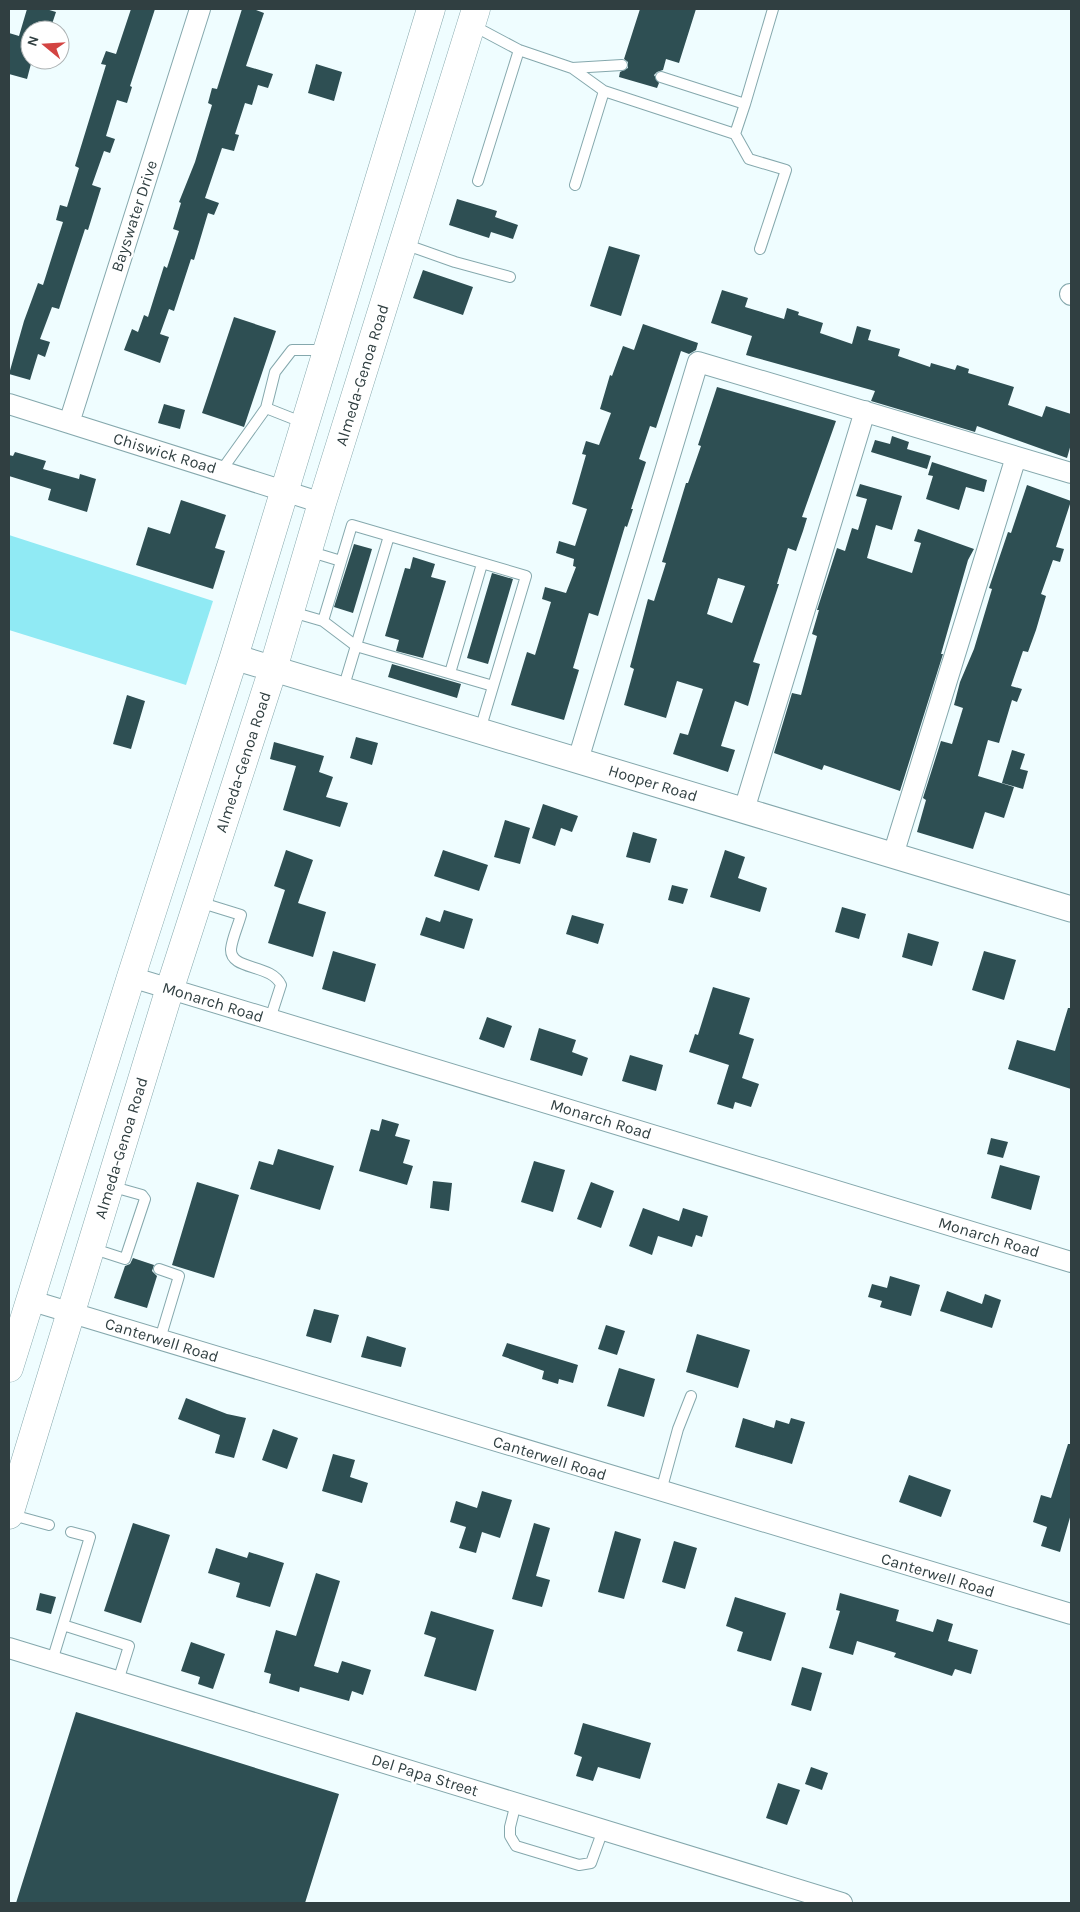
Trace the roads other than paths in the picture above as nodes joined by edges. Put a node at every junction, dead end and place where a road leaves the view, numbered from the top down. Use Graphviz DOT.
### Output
graph roads {
  1 [pos="200,9"];
  2 [pos="431,9"];
  3 [pos="774,9"];
  4 [pos="474,17"];
  5 [pos="518,50"];
  6 [pos="622,65"];
  7 [pos="572,68"];
  8 [pos="661,77"];
  9 [pos="604,91"];
  10 [pos="745,104"];
  11 [pos="735,134"];
  12 [pos="478,181"];
  13 [pos="575,185"];
  14 [pos="403,244"];
  15 [pos="760,249"];
  16 [pos="510,277"];
  17 [pos="327,350"];
  18 [pos="9,404"];
  19 [pos="266,408"];
  20 [pos="865,411"];
  21 [pos="69,423"];
  22 [pos="304,423"];
  23 [pos="1016,457"];
  24 [pos="221,471"];
  25 [pos="1071,473"];
  26 [pos="284,490"];
  27 [pos="322,504"];
  28 [pos="389,536"];
  29 [pos="308,551"];
  30 [pos="341,561"];
  31 [pos="482,564"];
  32 [pos="289,611"];
  33 [pos="323,620"];
  34 [pos="356,646"];
  35 [pos="234,657"];
  36 [pos="273,669"];
  37 [pos="450,673"];
  38 [pos="493,686"];
  39 [pos="343,690"];
  40 [pos="480,731"];
  41 [pos="578,760"];
  42 [pos="744,810"];
  43 [pos="894,855"];
  44 [pos="198,902"];
  45 [pos="1071,909"];
  46 [pos="131,976"];
  47 [pos="170,988"];
  48 [pos="270,1019"];
  49 [pos="109,1185"];
  50 [pos="90,1248"];
  51 [pos="1071,1262"];
  52 [pos="159,1269"];
  53 [pos="29,1300"];
  54 [pos="70,1312"];
  55 [pos="160,1339"];
  56 [pos="9,1368"];
  57 [pos="691,1396"];
  58 [pos="661,1491"];
  59 [pos="9,1514"];
  60 [pos="49,1526"];
  61 [pos="71,1532"];
  62 [pos="1071,1614"];
  63 [pos="63,1625"];
  64 [pos="9,1648"];
  65 [pos="52,1661"];
  66 [pos="118,1681"];
  67 [pos="516,1803"];
  68 [pos="603,1830"];
  69 [pos="842,1903"];
  1 -- 21 [label="street, Bayswater Drive"];
  2 -- 4 [label="main road"];
  2 -- 17 [label="main road"];
  3 -- 10 [label="lane"];
  4 -- 5 [label="lane"];
  4 -- 14 [label="main road, Almeda-Genoa Road"];
  5 -- 7 [label="lane"];
  5 -- 12 [label="lane"];
  6 -- 7 [label="lane"];
  7 -- 9 [label="lane"];
  8 -- 10 [label="lane"];
  9 -- 11 [label="lane"];
  9 -- 13 [label="lane"];
  10 -- 11 [label="lane"];
  11 -- 15 [label="lane"];
  14 -- 16 [label="lane"];
  14 -- 27 [label="main road, Almeda-Genoa Road"];
  17 -- 19 [label="lane"];
  17 -- 22 [label="main road"];
  18 -- 21 [label="street, Chiswick Road"];
  19 -- 22 [label="lane"];
  19 -- 24 [label="lane"];
  20 -- 23 [label="street"];
  20 -- 41 [label="street"];
  20 -- 42 [label="street"];
  21 -- 24 [label="street, Chiswick Road"];
  22 -- 26 [label="main road"];
  23 -- 25 [label="street"];
  23 -- 43 [label="street"];
  24 -- 26 [label="street, Chiswick Road"];
  26 -- 27 [label="street, Chiswick Road"];
  26 -- 35 [label="main road"];
  27 -- 29 [label="main road, Almeda-Genoa Road"];
  28 -- 30 [label="lane"];
  28 -- 31 [label="lane"];
  28 -- 34 [label="lane"];
  29 -- 30 [label="lane"];
  29 -- 32 [label="main road, Almeda-Genoa Road"];
  30 -- 33 [label="lane"];
  31 -- 37 [label="lane"];
  31 -- 38 [label="lane"];
  32 -- 33 [label="lane"];
  32 -- 36 [label="main road, Almeda-Genoa Road"];
  33 -- 34 [label="lane"];
  34 -- 37 [label="lane"];
  34 -- 39 [label="lane"];
  35 -- 36 [label="street, Hooper Road"];
  35 -- 46 [label="main road"];
  36 -- 39 [label="street, Hooper Road"];
  36 -- 44 [label="main road, Almeda-Genoa Road"];
  37 -- 38 [label="lane"];
  38 -- 40 [label="lane"];
  39 -- 40 [label="street, Hooper Road"];
  40 -- 41 [label="street, Hooper Road"];
  41 -- 42 [label="street, Hooper Road"];
  42 -- 43 [label="street, Hooper Road"];
  43 -- 45 [label="street, Hooper Road"];
  44 -- 47 [label="main road, Almeda-Genoa Road"];
  44 -- 48 [label="lane"];
  46 -- 47 [label="street, Monarch Road"];
  46 -- 53 [label="main road"];
  47 -- 48 [label="street, Monarch Road"];
  47 -- 49 [label="main road, Almeda-Genoa Road"];
  48 -- 51 [label="street, Monarch Road"];
  49 -- 50 [label="main road, Almeda-Genoa Road"];
  49 -- 50 [label="lane"];
  50 -- 54 [label="main road, Almeda-Genoa Road"];
  52 -- 55 [label="lane"];
  53 -- 54 [label="street, Canterwell Road"];
  53 -- 56 [label="main road"];
  54 -- 55 [label="street, Canterwell Road"];
  54 -- 59 [label="main road, Almeda-Genoa Road"];
  55 -- 58 [label="street, Canterwell Road"];
  57 -- 58 [label="lane"];
  58 -- 62 [label="street, Canterwell Road"];
  59 -- 60 [label="lane"];
  61 -- 63 [label="lane"];
  63 -- 65 [label="lane"];
  63 -- 66 [label="lane"];
  64 -- 65 [label="street, Del Papa Street"];
  65 -- 66 [label="street, Del Papa Street"];
  66 -- 67 [label="street, Del Papa Street"];
  67 -- 68 [label="street, Del Papa Street"];
  67 -- 68 [label="lane"];
  68 -- 69 [label="street, Del Papa Street"];
}
